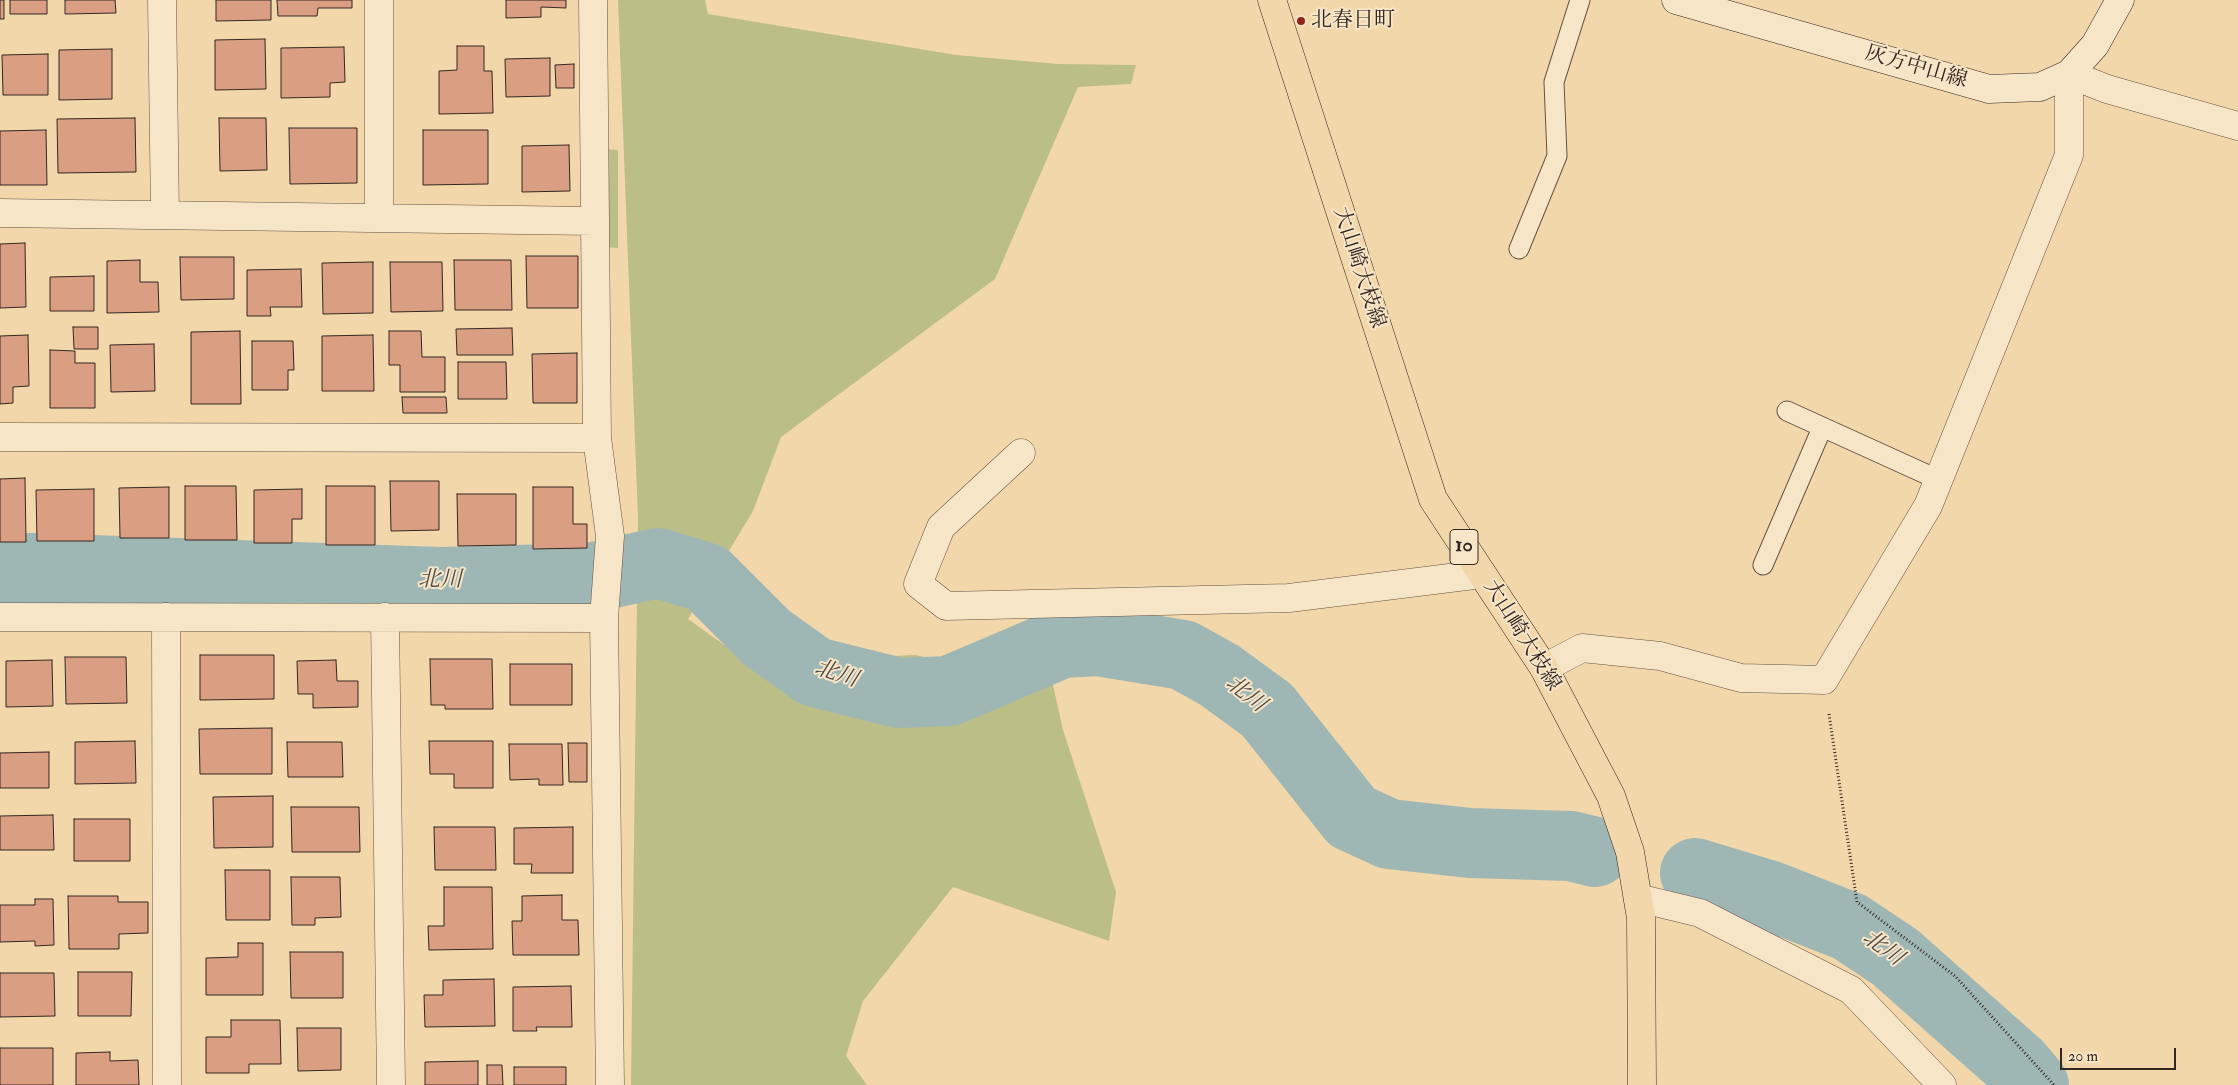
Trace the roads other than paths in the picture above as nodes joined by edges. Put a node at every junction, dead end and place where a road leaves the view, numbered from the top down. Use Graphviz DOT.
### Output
graph roads {
  1 [pos="162,0"];
  2 [pos="379,0"];
  3 [pos="593,0"];
  4 [pos="1272,0"];
  5 [pos="1580,0"];
  6 [pos="1676,0"];
  7 [pos="2120,0"];
  8 [pos="2069,74"];
  9 [pos="2238,126"];
  10 [pos="0,213"];
  11 [pos="165,215"];
  12 [pos="379,218"];
  13 [pos="594,221"];
  14 [pos="1519,249"];
  15 [pos="1788,412"];
  16 [pos="1822,428"];
  17 [pos="0,436"];
  18 [pos="597,438"];
  19 [pos="1021,454"];
  20 [pos="1938,480"];
  21 [pos="1763,565"];
  22 [pos="1482,574"];
  23 [pos="0,617"];
  24 [pos="166,617"];
  25 [pos="385,617"];
  26 [pos="604,618"];
  27 [pos="1544,668"];
  28 [pos="1638,898"];
  29 [pos="167,1085"];
  30 [pos="391,1085"];
  31 [pos="610,1085"];
  32 [pos="1642,1085"];
  33 [pos="1942,1085"];
  1 -- 11 [label="street"];
  2 -- 12 [label="street"];
  3 -- 13 [label="street"];
  4 -- 22 [label="main road, 大山崎大枝線 / 10"];
  5 -- 14 [label="lane"];
  6 -- 8 [label="street, 灰方中山線"];
  7 -- 8 [label="street, 灰方中山線"];
  8 -- 9 [label="street"];
  8 -- 20 [label="street"];
  10 -- 11 [label="street"];
  11 -- 12 [label="street"];
  12 -- 13 [label="street"];
  13 -- 18 [label="street"];
  15 -- 16 [label="lane"];
  16 -- 20 [label="lane"];
  16 -- 21 [label="lane"];
  17 -- 18 [label="street"];
  18 -- 26 [label="street"];
  19 -- 22 [label="street"];
  20 -- 27 [label="street"];
  22 -- 27 [label="main road, 大山崎大枝線 / 10"];
  23 -- 24 [label="street"];
  24 -- 25 [label="street"];
  24 -- 29 [label="street"];
  25 -- 26 [label="street"];
  25 -- 30 [label="street"];
  26 -- 31 [label="street"];
  27 -- 28 [label="main road, 大山崎大枝線 / 10"];
  28 -- 32 [label="main road, 大山崎大枝線 / 10"];
  28 -- 33 [label="street"];
}
